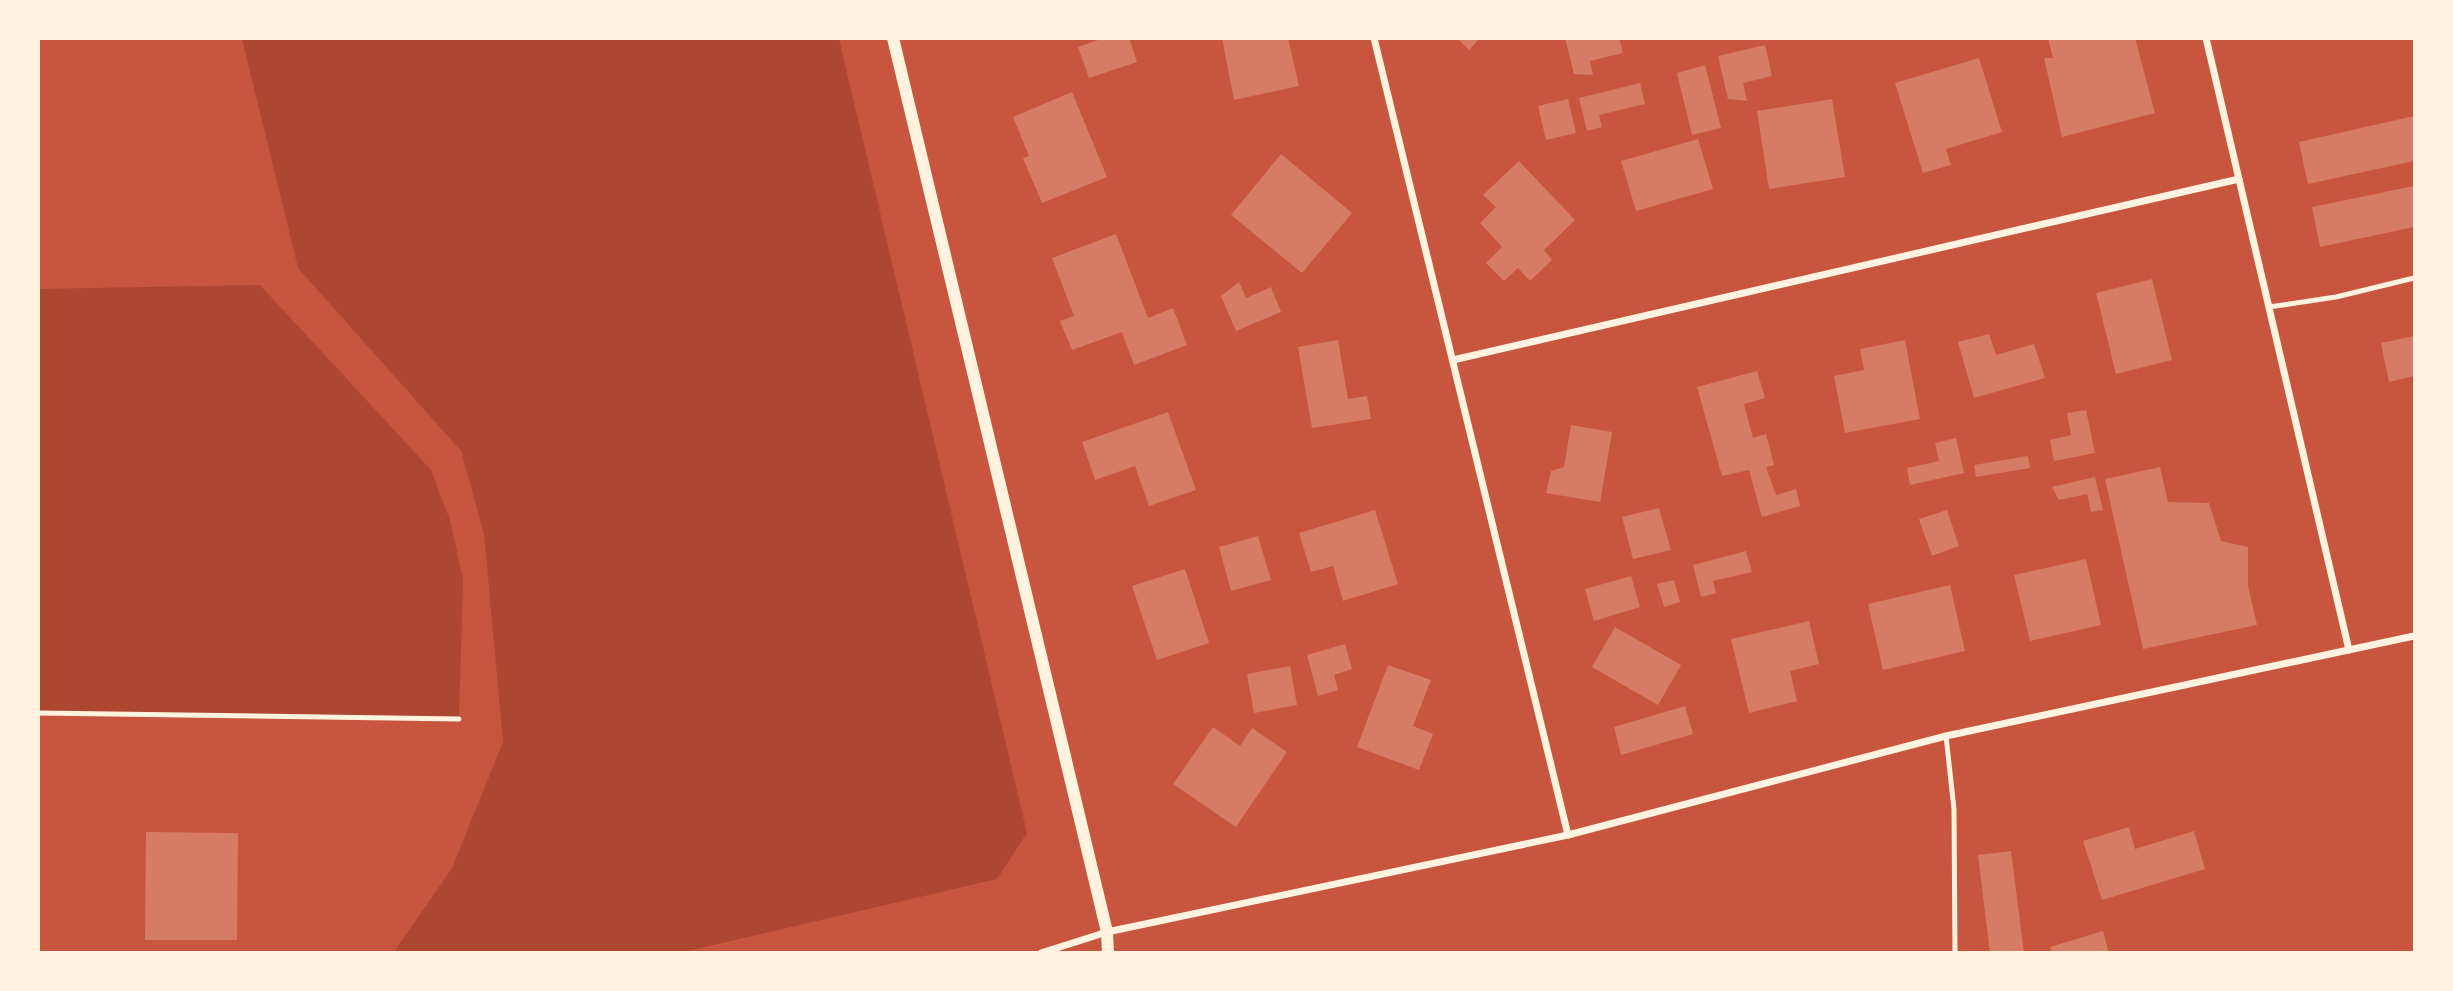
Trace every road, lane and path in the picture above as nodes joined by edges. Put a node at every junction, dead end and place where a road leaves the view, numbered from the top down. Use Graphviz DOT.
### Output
graph roads {
  1 [pos="893,38"];
  2 [pos="1374,38"];
  3 [pos="2206,38"];
  4 [pos="2239,179"];
  5 [pos="2414,278"];
  6 [pos="2269,307"];
  7 [pos="1452,360"];
  8 [pos="2414,636"];
  9 [pos="2349,650"];
  10 [pos="38,713"];
  11 [pos="459,719"];
  12 [pos="1947,736"];
  13 [pos="1569,835"];
  14 [pos="1107,932"];
  15 [pos="1041,953"];
  16 [pos="1108,953"];
  17 [pos="1955,953"];
  1 -- 14 [label="street"];
  2 -- 7 [label="street"];
  3 -- 4 [label="street"];
  4 -- 6 [label="street"];
  4 -- 7 [label="street"];
  5 -- 6 [label="lane"];
  6 -- 9 [label="street"];
  7 -- 13 [label="street"];
  8 -- 9 [label="street"];
  9 -- 12 [label="street"];
  10 -- 11 [label="lane"];
  12 -- 13 [label="street"];
  12 -- 17 [label="lane"];
  13 -- 14 [label="street"];
  14 -- 15 [label="street"];
  14 -- 16 [label="street"];
}
